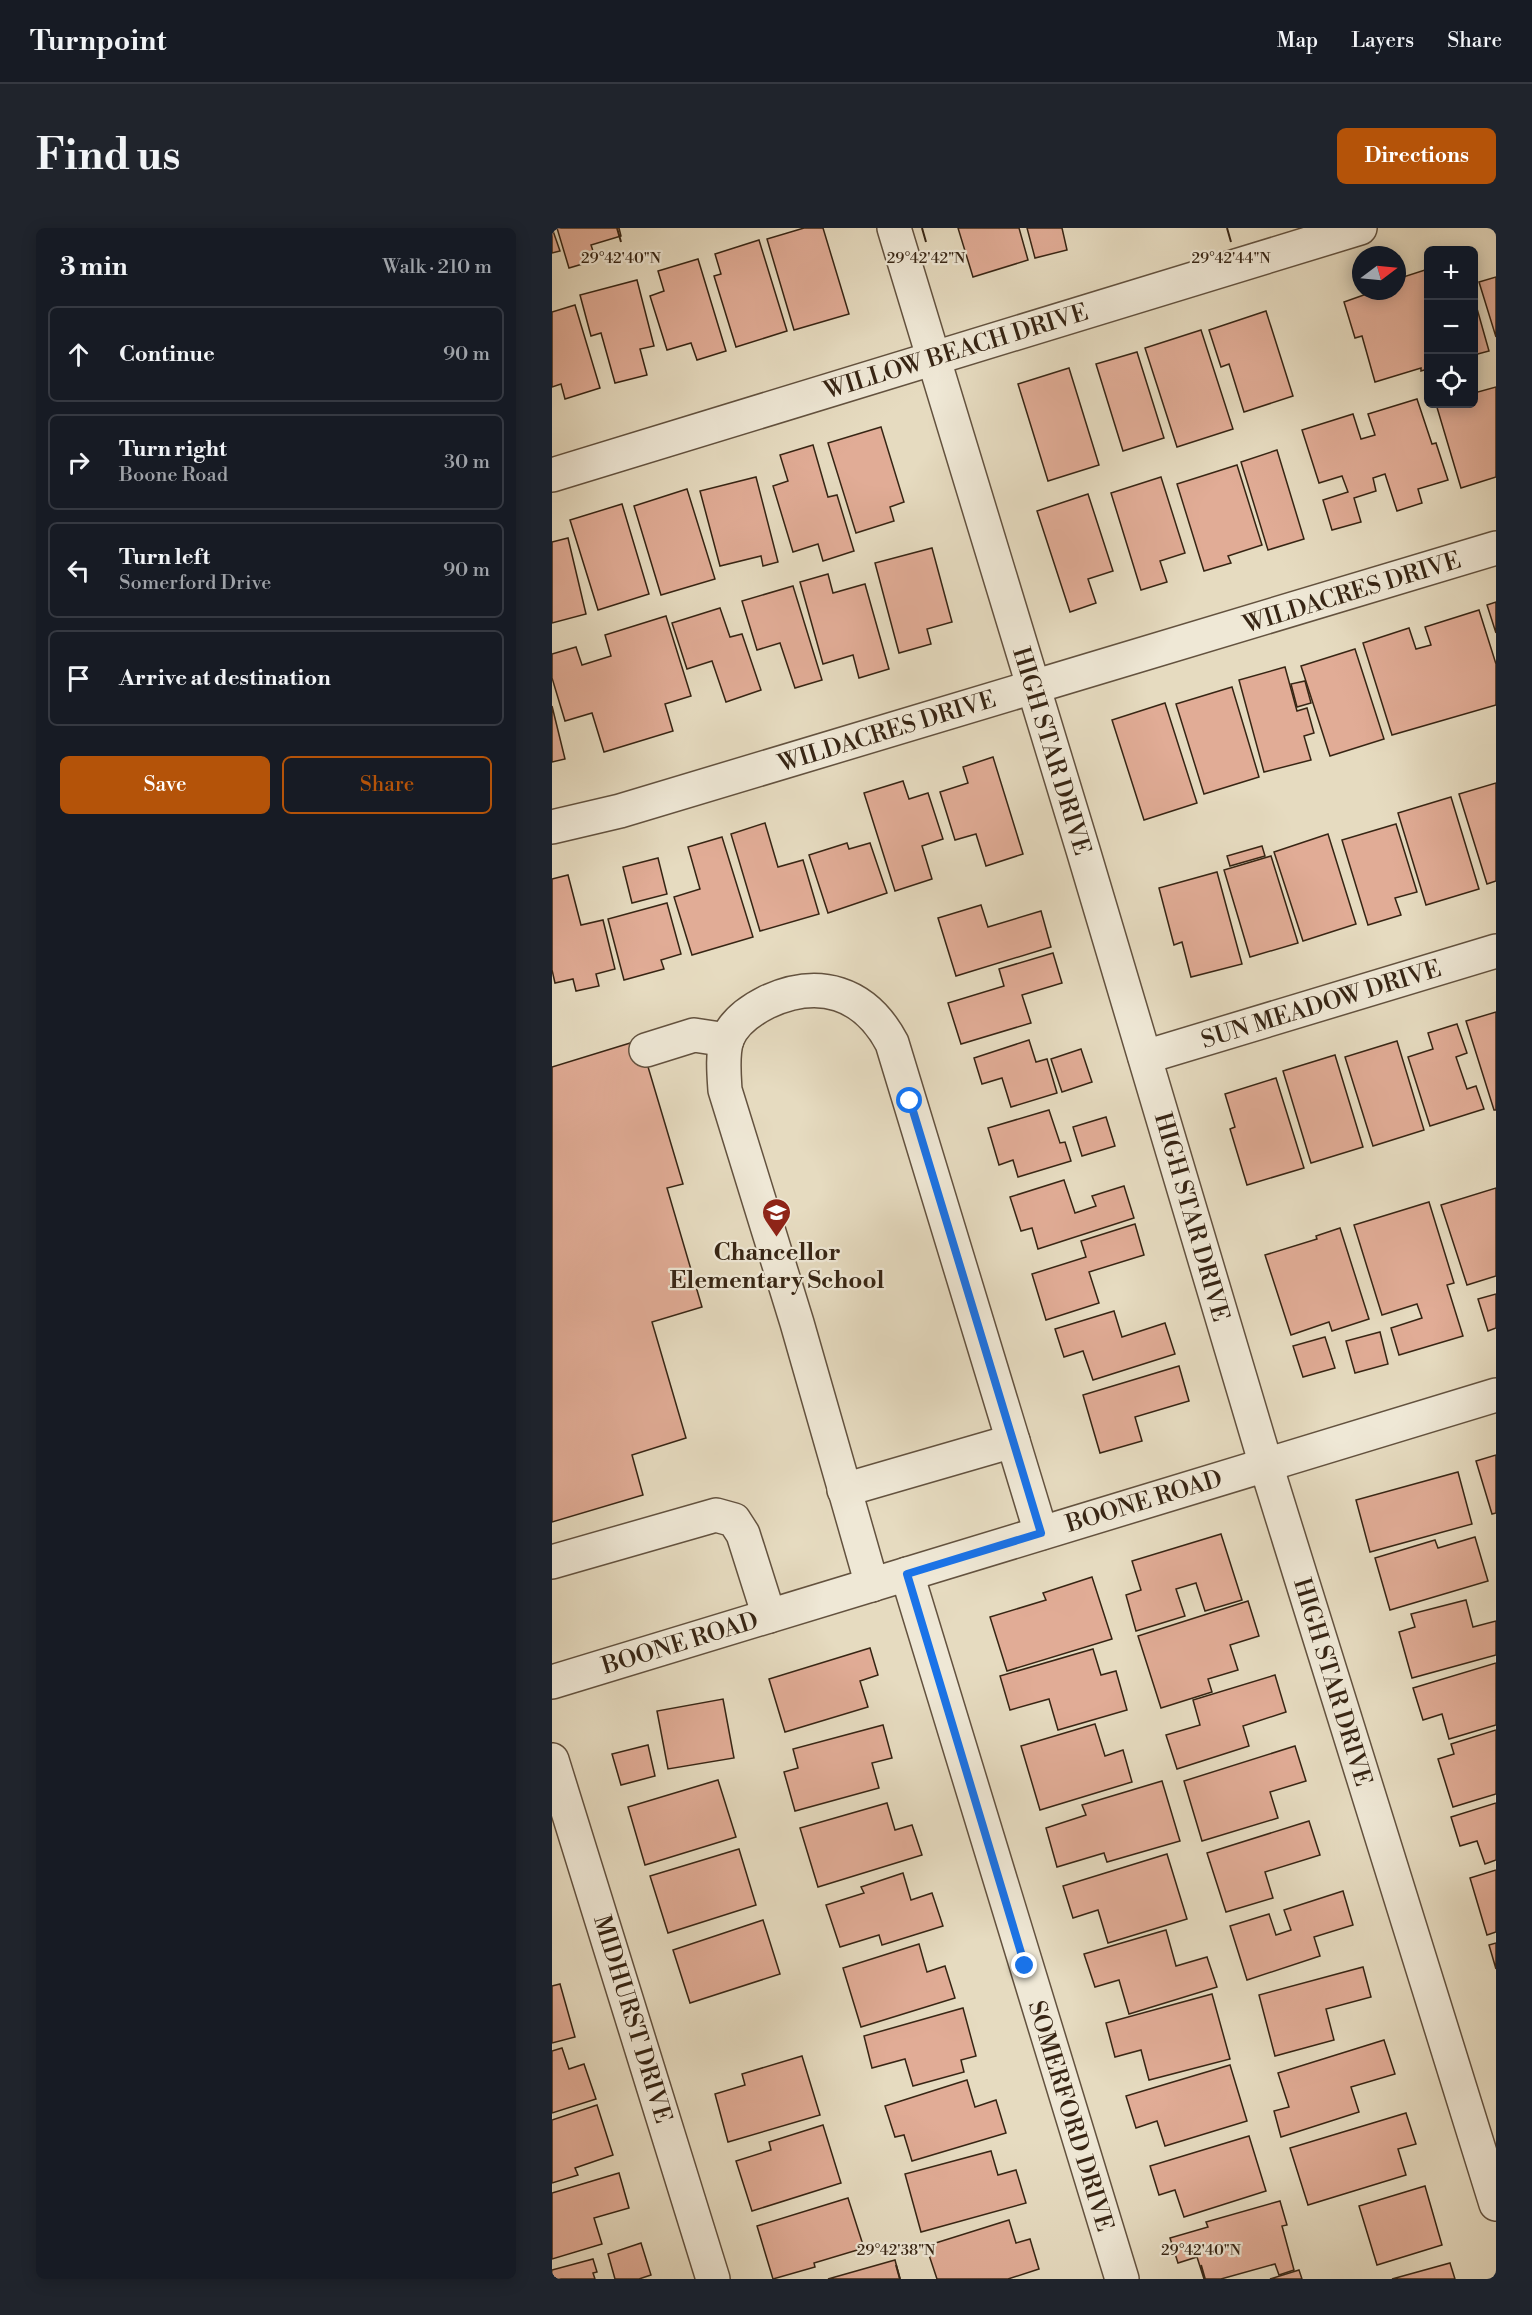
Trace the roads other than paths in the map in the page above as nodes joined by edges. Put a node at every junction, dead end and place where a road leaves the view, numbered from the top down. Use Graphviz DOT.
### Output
graph roads {
  1 [pos="894,228"];
  2 [pos="1360,228"];
  3 [pos="933,358"];
  4 [pos="552,475"];
  5 [pos="1496,548"];
  6 [pos="1032,688"];
  7 [pos="552,827"];
  8 [pos="1496,951"];
  9 [pos="727,1040"];
  10 [pos="646,1050"];
  11 [pos="1145,1057"];
  12 [pos="1496,1395"];
  13 [pos="1013,1441"];
  14 [pos="1266,1464"];
  15 [pos="844,1490"];
  16 [pos="1041,1533"];
  17 [pos="552,1562"];
  18 [pos="907,1574"];
  19 [pos="872,1585"];
  20 [pos="769,1616"];
  21 [pos="552,1682"];
  22 [pos="552,1760"];
  23 [pos="1496,2204"];
  24 [pos="713,2279"];
  25 [pos="1122,2279"];
  1 -- 3 [label="street, HIGH STAR DRIVE"];
  2 -- 3 [label="street, WILLOW BEACH DRIVE"];
  3 -- 4 [label="street, WILLOW BEACH DRIVE"];
  3 -- 6 [label="street, HIGH STAR DRIVE"];
  5 -- 6 [label="street, WILDACRES DRIVE"];
  6 -- 7 [label="street, WILDACRES DRIVE"];
  6 -- 11 [label="street, HIGH STAR DRIVE"];
  8 -- 11 [label="street, SUN MEADOW DRIVE"];
  9 -- 10 [label="street"];
  9 -- 13 [label="street"];
  9 -- 15 [label="street"];
  11 -- 14 [label="street, HIGH STAR DRIVE"];
  12 -- 14 [label="street, BOONE ROAD"];
  13 -- 15 [label="street"];
  13 -- 16 [label="street"];
  14 -- 16 [label="street, BOONE ROAD"];
  14 -- 23 [label="street, HIGH STAR DRIVE"];
  15 -- 19 [label="street"];
  16 -- 18 [label="street, BOONE ROAD"];
  17 -- 20 [label="street"];
  18 -- 19 [label="street, BOONE ROAD"];
  18 -- 25 [label="street, SOMERFORD DRIVE"];
  19 -- 20 [label="street, BOONE ROAD"];
  20 -- 21 [label="street, BOONE ROAD"];
  22 -- 24 [label="street, MIDHURST DRIVE"];
}
